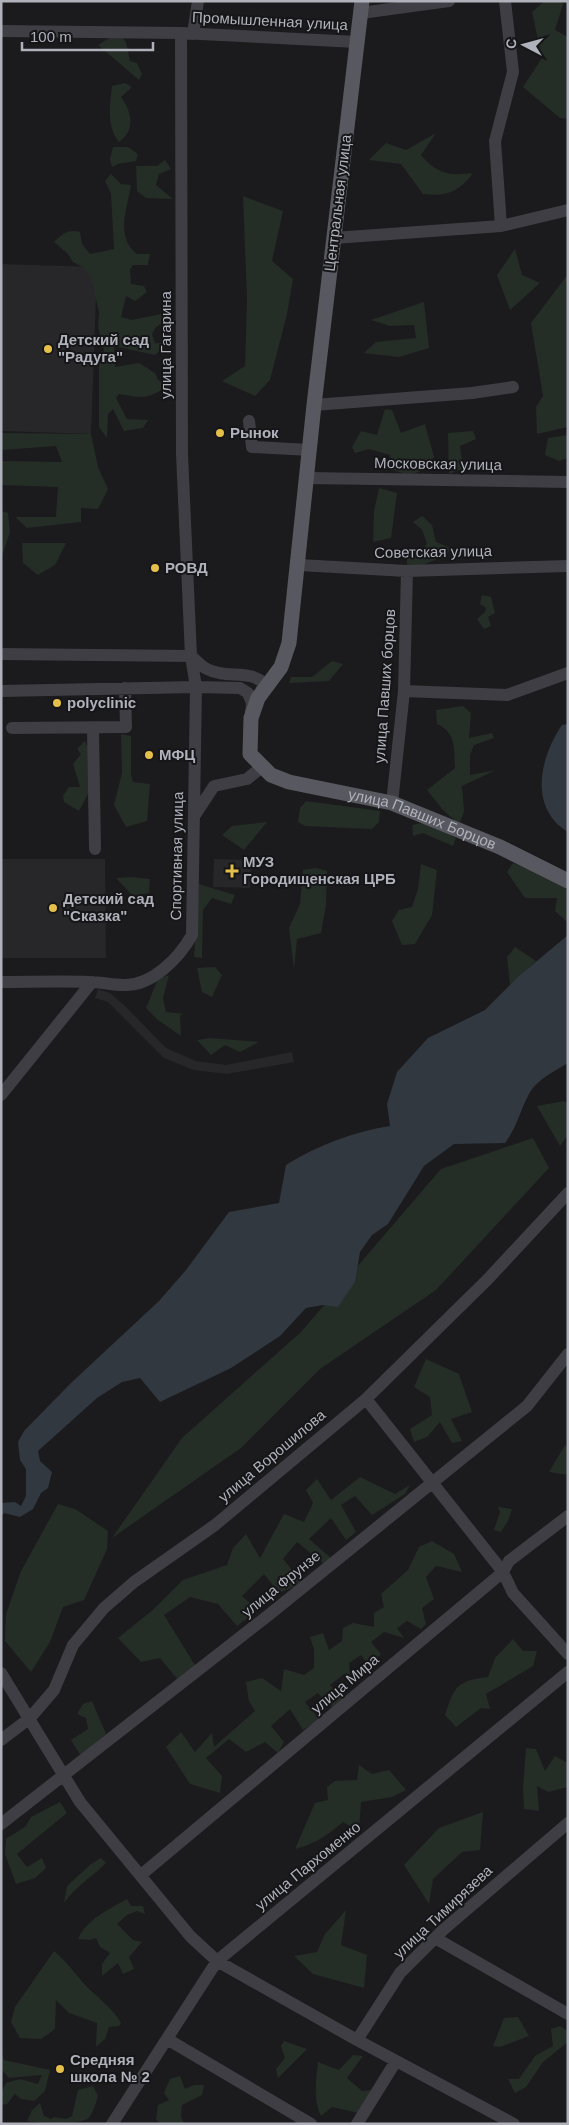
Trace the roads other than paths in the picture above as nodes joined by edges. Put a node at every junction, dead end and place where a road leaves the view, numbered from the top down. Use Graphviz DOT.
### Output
graph roads {
  1 [pos="198,1"];
  2 [pos="449,1"];
  3 [pos="505,1"];
  4 [pos="362,7"];
  5 [pos="1,31"];
  6 [pos="187,34"];
  7 [pos="357,42"];
  8 [pos="568,210"];
  9 [pos="501,226"];
  10 [pos="334,238"];
  11 [pos="512,387"];
  12 [pos="314,405"];
  13 [pos="249,422"];
  14 [pos="310,450"];
  15 [pos="308,478"];
  16 [pos="568,482"];
  17 [pos="299,565"];
  18 [pos="568,566"];
  19 [pos="407,571"];
  20 [pos="1,654"];
  21 [pos="191,656"];
  22 [pos="281,667"];
  23 [pos="568,673"];
  24 [pos="251,675"];
  25 [pos="196,687"];
  26 [pos="268,687"];
  27 [pos="125,688"];
  28 [pos="1,691"];
  29 [pos="404,691"];
  30 [pos="248,693"];
  31 [pos="251,718"];
  32 [pos="12,728"];
  33 [pos="93,728"];
  34 [pos="266,771"];
  35 [pos="392,803"];
  36 [pos="194,817"];
  37 [pos="95,849"];
  38 [pos="568,881"];
  39 [pos="1,982"];
  40 [pos="92,982"];
  41 [pos="1,1095"];
  42 [pos="568,1193"];
  43 [pos="568,1354"];
  44 [pos="366,1399"];
  45 [pos="433,1482"];
  46 [pos="568,1516"];
  47 [pos="503,1572"];
  48 [pos="568,1654"];
  49 [pos="568,1672"];
  50 [pos="1,1673"];
  51 [pos="30,1718"];
  52 [pos="1,1740"];
  53 [pos="63,1775"];
  54 [pos="568,1823"];
  55 [pos="1,1824"];
  56 [pos="141,1875"];
  57 [pos="435,1938"];
  58 [pos="218,1961"];
  59 [pos="568,2014"];
  60 [pos="167,2039"];
  61 [pos="357,2040"];
  62 [pos="396,2061"];
  63 [pos="305,2122"];
  64 [pos="112,2124"];
  65 [pos="357,2124"];
  66 [pos="514,2124"];
  1 -- 6 [label="street, улица Гагарина"];
  2 -- 4 [label="street"];
  3 -- 9 [label="street"];
  4 -- 7 [label="main road, Центральная улица"];
  5 -- 6 [label="street, Промышленная улица"];
  6 -- 7 [label="street, Промышленная улица"];
  6 -- 21 [label="street, улица Гагарина"];
  7 -- 10 [label="main road, Центральная улица"];
  8 -- 9 [label="street"];
  9 -- 10 [label="street"];
  10 -- 12 [label="main road, Центральная улица"];
  11 -- 12 [label="street"];
  12 -- 14 [label="main road, Центральная улица"];
  13 -- 14 [label="street"];
  14 -- 15 [label="main road, Центральная улица"];
  15 -- 16 [label="street, Московская улица"];
  15 -- 17 [label="main road, Центральная улица"];
  17 -- 19 [label="street, Советская улица"];
  17 -- 22 [label="main road, Центральная улица"];
  18 -- 19 [label="street, Советская улица"];
  19 -- 29 [label="street, улица Павших борцов"];
  20 -- 21 [label="street"];
  21 -- 24 [label="street"];
  21 -- 25 [label="street, улица Гагарина"];
  22 -- 24 [label="street"];
  22 -- 26 [label="main road, Центральная улица"];
  23 -- 29 [label="street"];
  24 -- 26 [label="street"];
  25 -- 27 [label="street"];
  25 -- 30 [label="street"];
  25 -- 36 [label="street, Спортивная улица"];
  26 -- 30 [label="street"];
  26 -- 31 [label="main road, Центральная улица"];
  27 -- 28 [label="street"];
  27 -- 33 [label="street"];
  29 -- 35 [label="street, улица Павших борцов"];
  30 -- 31 [label="street"];
  31 -- 34 [label="main road, Центральная улица"];
  32 -- 33 [label="street"];
  33 -- 37 [label="street"];
  34 -- 35 [label="main road, улица Павших Борцов"];
  34 -- 36 [label="street"];
  35 -- 38 [label="main road, улица Павших Борцов"];
  36 -- 40 [label="street, Спортивная улица"];
  39 -- 40 [label="street, Спортивная улица"];
  40 -- 41 [label="street"];
  42 -- 44 [label="street, улица Ворошилова"];
  43 -- 45 [label="street, улица Фрунзе"];
  44 -- 45 [label="street"];
  44 -- 51 [label="street, улица Ворошилова"];
  45 -- 47 [label="street"];
  45 -- 53 [label="street, улица Фрунзе"];
  46 -- 47 [label="street, улица Мира"];
  47 -- 48 [label="street"];
  47 -- 56 [label="street, улица Мира"];
  49 -- 58 [label="street, улица Пархоменко"];
  50 -- 51 [label="street"];
  51 -- 52 [label="street, улица Ворошилова"];
  51 -- 53 [label="street"];
  53 -- 55 [label="street, улица Фрунзе"];
  53 -- 56 [label="street"];
  54 -- 57 [label="street, улица Тимирязева"];
  56 -- 58 [label="street"];
  57 -- 59 [label="street"];
  57 -- 61 [label="street, улица Тимирязева"];
  58 -- 60 [label="street, улица Пархоменко"];
  58 -- 61 [label="street"];
  60 -- 63 [label="street"];
  60 -- 64 [label="street, улица Пархоменко"];
  61 -- 62 [label="street"];
  62 -- 65 [label="street"];
  62 -- 66 [label="street"];
}
